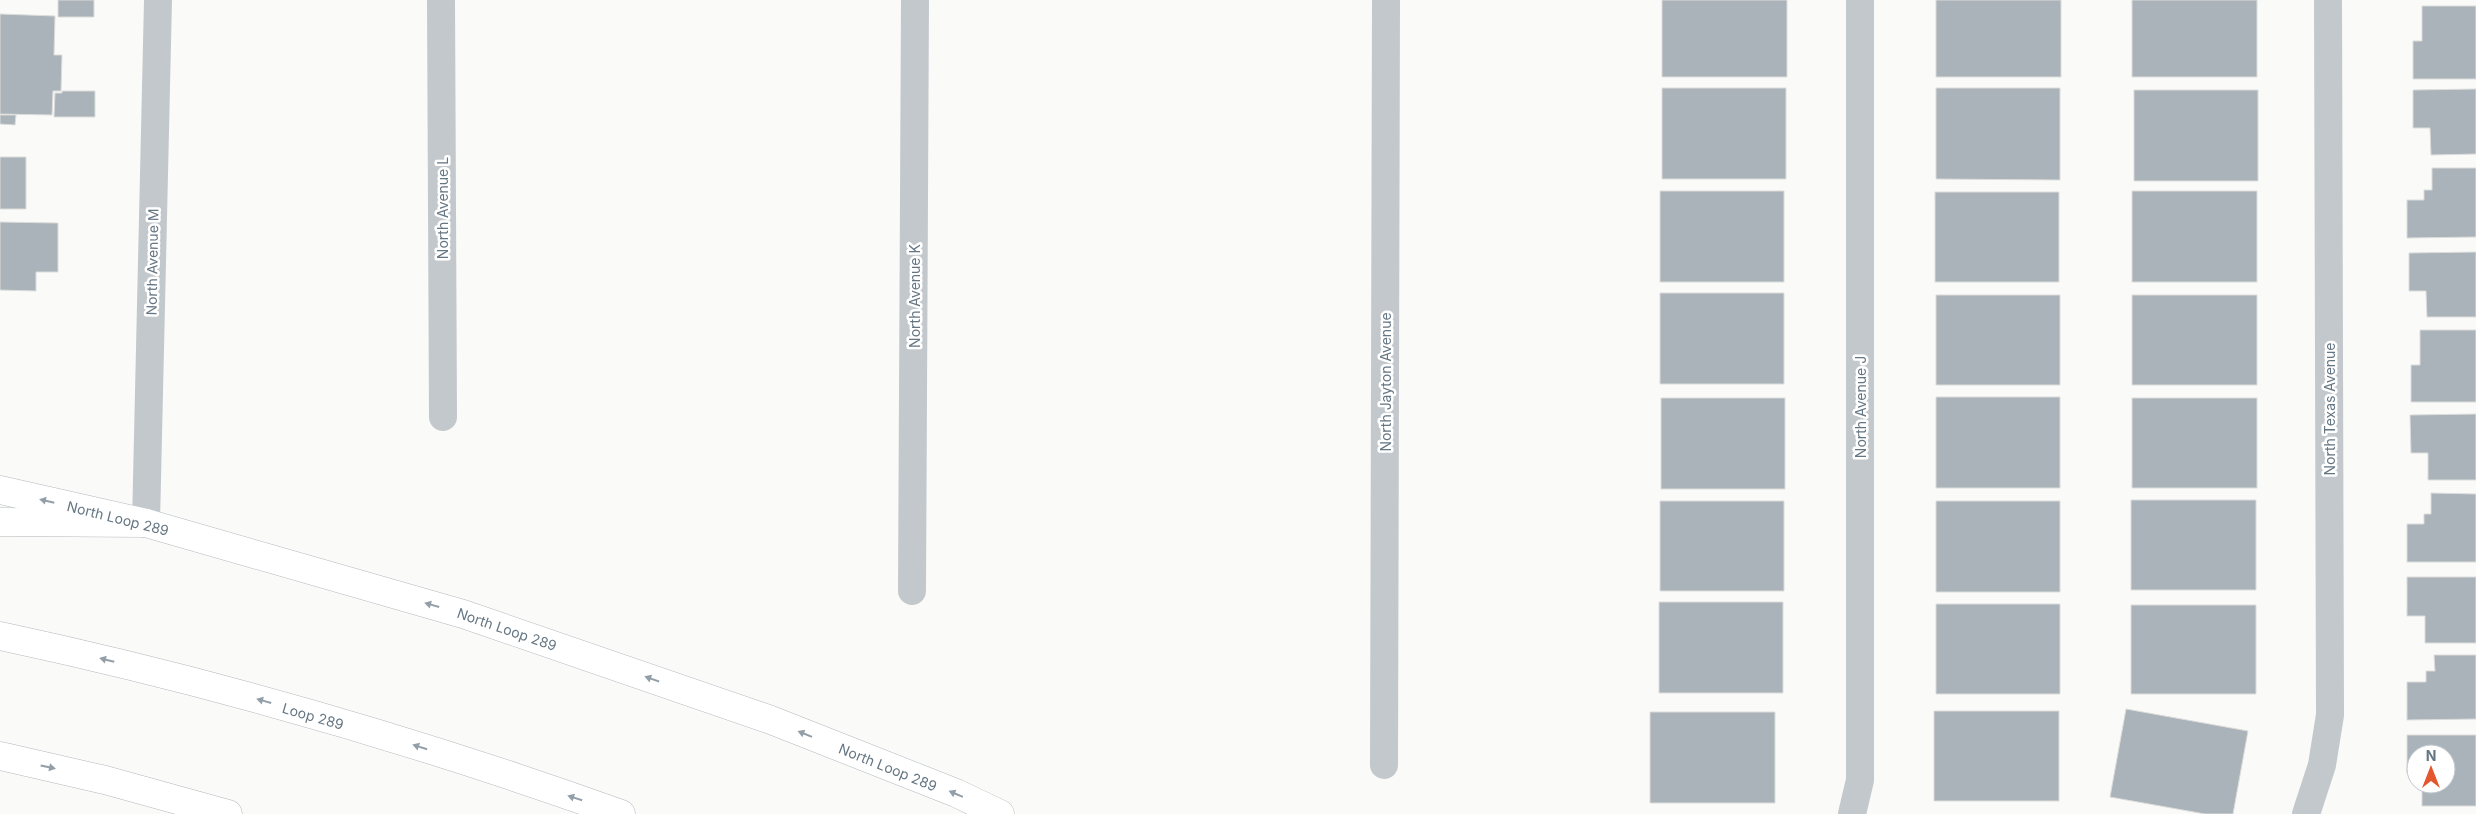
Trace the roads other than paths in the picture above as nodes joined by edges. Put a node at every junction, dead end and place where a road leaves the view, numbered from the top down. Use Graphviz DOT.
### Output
graph roads {
  1 [pos="158,0"];
  2 [pos="441,0"];
  3 [pos="915,0"];
  4 [pos="1386,0"];
  5 [pos="1860,0"];
  6 [pos="2328,0"];
  7 [pos="443,416"];
  8 [pos="0,490"];
  9 [pos="0,522"];
  10 [pos="146,523"];
  11 [pos="912,591"];
  12 [pos="0,636"];
  13 [pos="0,756"];
  14 [pos="1384,765"];
  15 [pos="228,814"];
  16 [pos="621,814"];
  17 [pos="1000,814"];
  18 [pos="1852,814"];
  19 [pos="2306,814"];
  1 -- 10 [label="street, North Avenue M"];
  2 -- 7 [label="street, North Avenue L"];
  3 -- 11 [label="street, North Avenue K"];
  4 -- 14 [label="street, North Jayton Avenue"];
  5 -- 18 [label="street, North Avenue J"];
  6 -- 19 [label="street, North Texas Avenue"];
  10 -- 8 [label="main road, North Loop 289, one-way"];
  9 -- 10 [label="main road"];
  17 -- 10 [label="main road, North Loop 289, one-way"];
  16 -- 12 [label="main road, Loop 289, one-way"];
  13 -- 15 [label="main road, one-way"];
}
